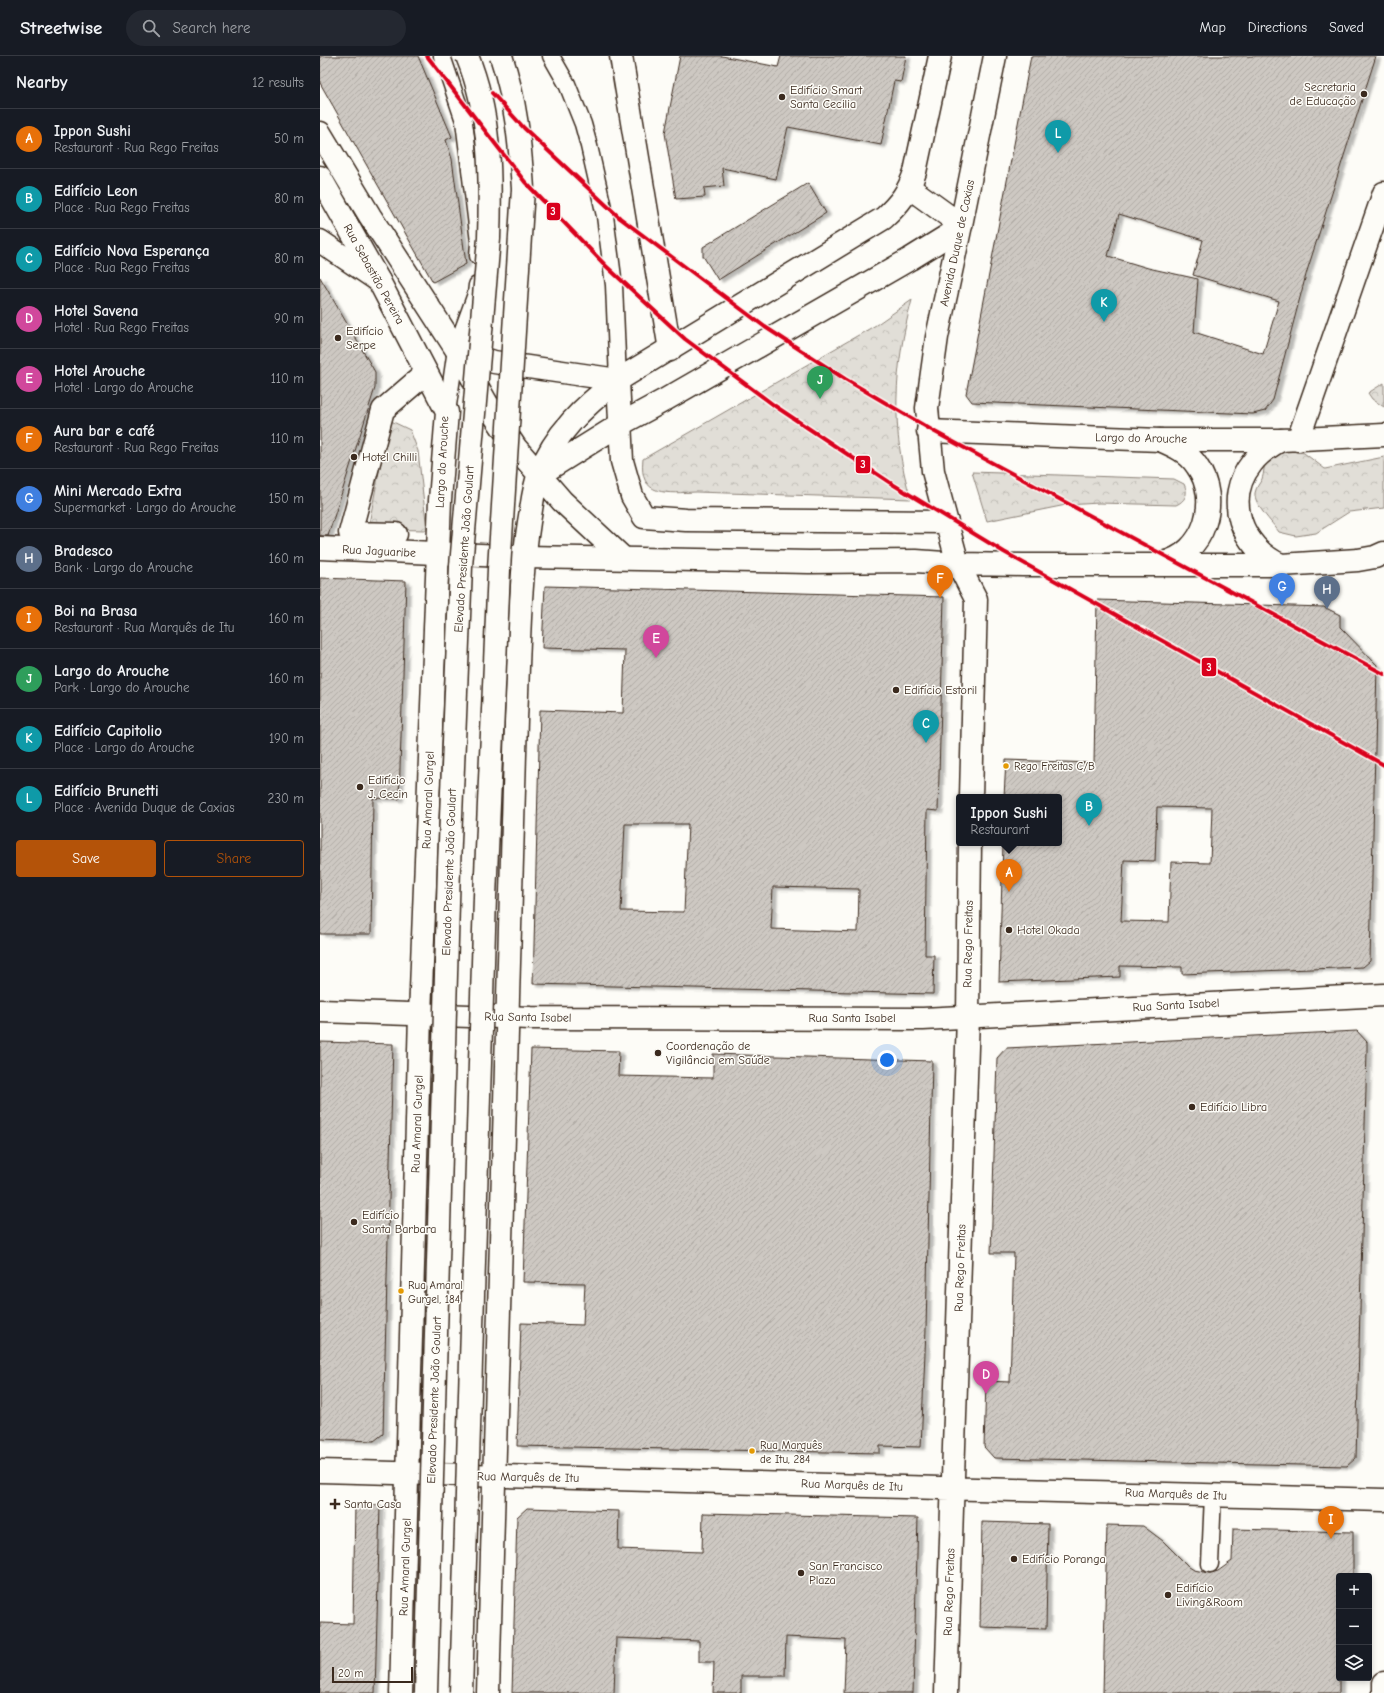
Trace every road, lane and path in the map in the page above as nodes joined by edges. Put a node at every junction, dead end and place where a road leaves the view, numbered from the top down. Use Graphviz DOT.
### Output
graph roads {
  1 [pos="442,56"];
  2 [pos="467,56"];
  3 [pos="502,56"];
  4 [pos="551,56"];
  5 [pos="621,56"];
  6 [pos="995,56"];
  7 [pos="942,58"];
  8 [pos="320,133"];
  9 [pos="320,177"];
  10 [pos="910,188"];
  11 [pos="1384,193"];
  12 [pos="961,225"];
  13 [pos="320,241"];
  14 [pos="379,281"];
  15 [pos="456,349"];
  16 [pos="670,350"];
  17 [pos="426,373"];
  18 [pos="618,380"];
  19 [pos="446,412"];
  20 [pos="619,425"];
  21 [pos="928,431"];
  22 [pos="1384,435"];
  23 [pos="1160,440"];
  24 [pos="1290,440"];
  25 [pos="538,475"];
  26 [pos="947,522"];
  27 [pos="396,534"];
  28 [pos="320,548"];
  29 [pos="438,554"];
  30 [pos="524,557"];
  31 [pos="623,558"];
  32 [pos="1381,559"];
  33 [pos="958,564"];
  34 [pos="1151,565"];
  35 [pos="1281,565"];
  36 [pos="971,794"];
  37 [pos="970,846"];
  38 [pos="1384,995"];
  39 [pos="320,1011"];
  40 [pos="420,1015"];
  41 [pos="968,1016"];
  42 [pos="508,1017"];
  43 [pos="320,1472"];
  44 [pos="407,1474"];
  45 [pos="495,1476"];
  46 [pos="952,1488"];
  47 [pos="1212,1495"];
  48 [pos="1384,1500"];
  49 [pos="1210,1564"];
  50 [pos="1384,1683"];
  51 [pos="402,1693"];
  52 [pos="426,1693"];
  53 [pos="461,1693"];
  54 [pos="488,1693"];
  55 [pos="946,1693"];
  56 [pos="1384,1693"];
  1 -- 15 [label="lane"];
  2 -- 52 [label="main road, Elevado Presidente João Goulart, bridge"];
  3 -- 53 [label="main road, bridge"];
  4 -- 18 [label="lane"];
  5 -- 16 [label="main road"];
  6 -- 12 [label="main road, Avenida Duque de Caxias"];
  7 -- 10 [label="main road"];
  8 -- 15 [label="main road"];
  9 -- 14 [label="main road, Rua Sebastião Pereira"];
  10 -- 12 [label="main road"];
  10 -- 16 [label="main road"];
  11 -- 24 [label="main road"];
  12 -- 20 [label="main road"];
  12 -- 21 [label="main road, Avenida Duque de Caxias"];
  13 -- 14 [label="main road"];
  14 -- 17 [label="main road, Rua Sebastião Pereira"];
  15 -- 18 [label="main road"];
  15 -- 19 [label="lane"];
  15 -- 25 [label="main road"];
  16 -- 18 [label="main road"];
  17 -- 19 [label="main road, Largo do Arouche"];
  17 -- 27 [label="main road"];
  18 -- 20 [label="main road"];
  18 -- 25 [label="main road"];
  19 -- 29 [label="main road, Largo do Arouche"];
  20 -- 25 [label="main road"];
  20 -- 26 [label="main road"];
  21 -- 23 [label="main road, Largo do Arouche"];
  21 -- 26 [label="main road"];
  22 -- 24 [label="main road, Largo do Arouche"];
  23 -- 24 [label="main road, Largo do Arouche"];
  23 -- 34 [label="main road"];
  24 -- 35 [label="main road"];
  25 -- 30 [label="main road"];
  25 -- 31 [label="main road"];
  26 -- 33 [label="main road"];
  28 -- 29 [label="main road, Rua Jaguaribe"];
  29 -- 30 [label="main road"];
  29 -- 40 [label="main road, Rua Amaral Gurgel"];
  30 -- 31 [label="main road"];
  30 -- 42 [label="main road"];
  31 -- 33 [label="main road"];
  32 -- 35 [label="main road"];
  33 -- 34 [label="main road"];
  33 -- 36 [label="main road"];
  34 -- 35 [label="main road"];
  37 -- 41 [label="main road, Rua Rego Freitas"];
  38 -- 41 [label="main road, Rua Santa Isabel"];
  39 -- 40 [label="main road, Rua Santa Isabel"];
  40 -- 42 [label="main road, Rua Santa Isabel"];
  40 -- 44 [label="main road, Rua Amaral Gurgel"];
  41 -- 42 [label="main road, Rua Santa Isabel"];
  41 -- 46 [label="main road, Rua Rego Freitas"];
  42 -- 45 [label="main road"];
  43 -- 44 [label="main road, Rua Marquês de Itu"];
  44 -- 45 [label="main road, Rua Marquês de Itu"];
  44 -- 51 [label="main road, Rua Amaral Gurgel"];
  45 -- 46 [label="main road, Rua Marquês de Itu"];
  45 -- 54 [label="main road"];
  46 -- 47 [label="main road, Rua Marquês de Itu"];
  46 -- 55 [label="main road, Rua Rego Freitas"];
  47 -- 48 [label="main road, Rua Marquês de Itu"];
  47 -- 49 [label="lane"];
  50 -- 56 [label="main road"];
}
